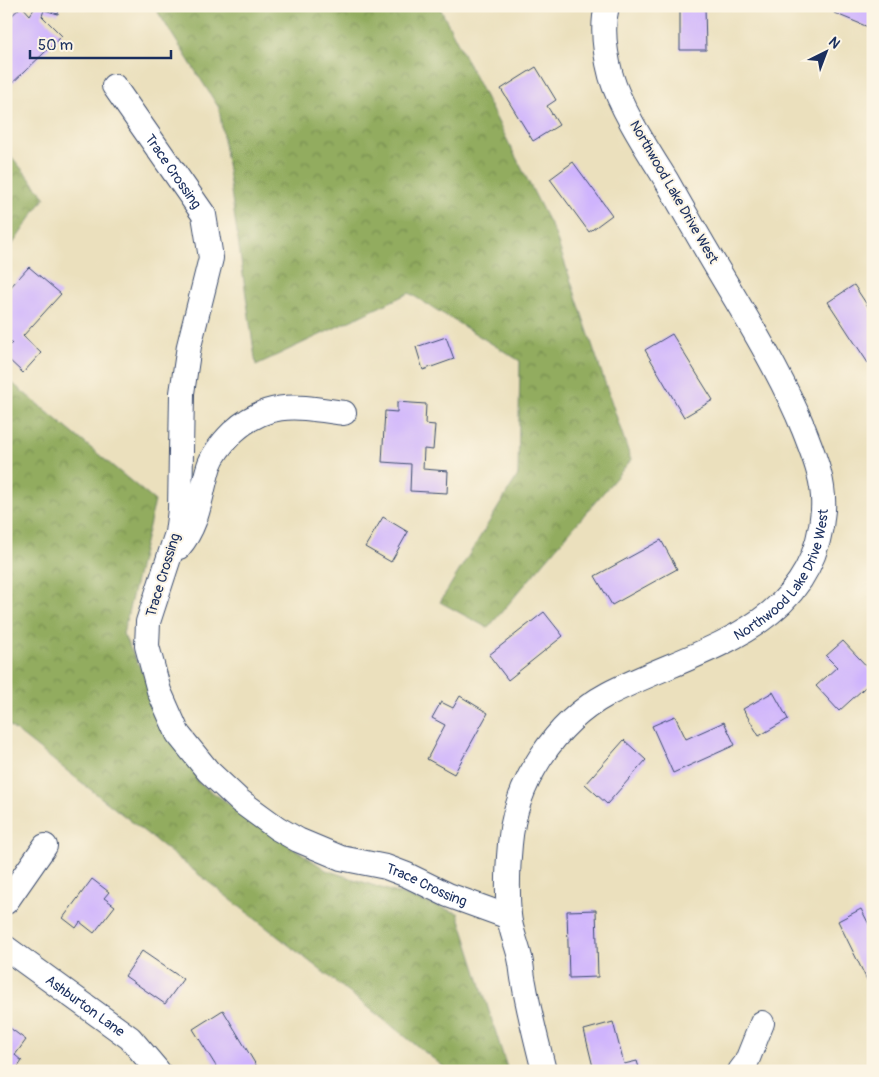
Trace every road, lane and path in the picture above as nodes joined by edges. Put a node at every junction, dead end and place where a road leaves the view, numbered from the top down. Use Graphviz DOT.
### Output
graph roads {
  1 [pos="607,6"];
  2 [pos="114,86"];
  3 [pos="344,413"];
  4 [pos="171,556"];
  5 [pos="45,846"];
  6 [pos="6,902"];
  7 [pos="509,917"];
  8 [pos="6,948"];
  9 [pos="762,1023"];
  10 [pos="158,1071"];
  11 [pos="544,1071"];
  12 [pos="740,1071"];
  1 -- 7 [label="street, Northwood Lake Drive West"];
  2 -- 4 [label="street, Trace Crossing"];
  3 -- 4 [label="street"];
  4 -- 7 [label="street, Trace Crossing"];
  5 -- 6 [label="street"];
  7 -- 11 [label="street, Northwood Lake Drive West"];
  8 -- 10 [label="street, Ashburton Lane"];
  9 -- 12 [label="street"];
}
